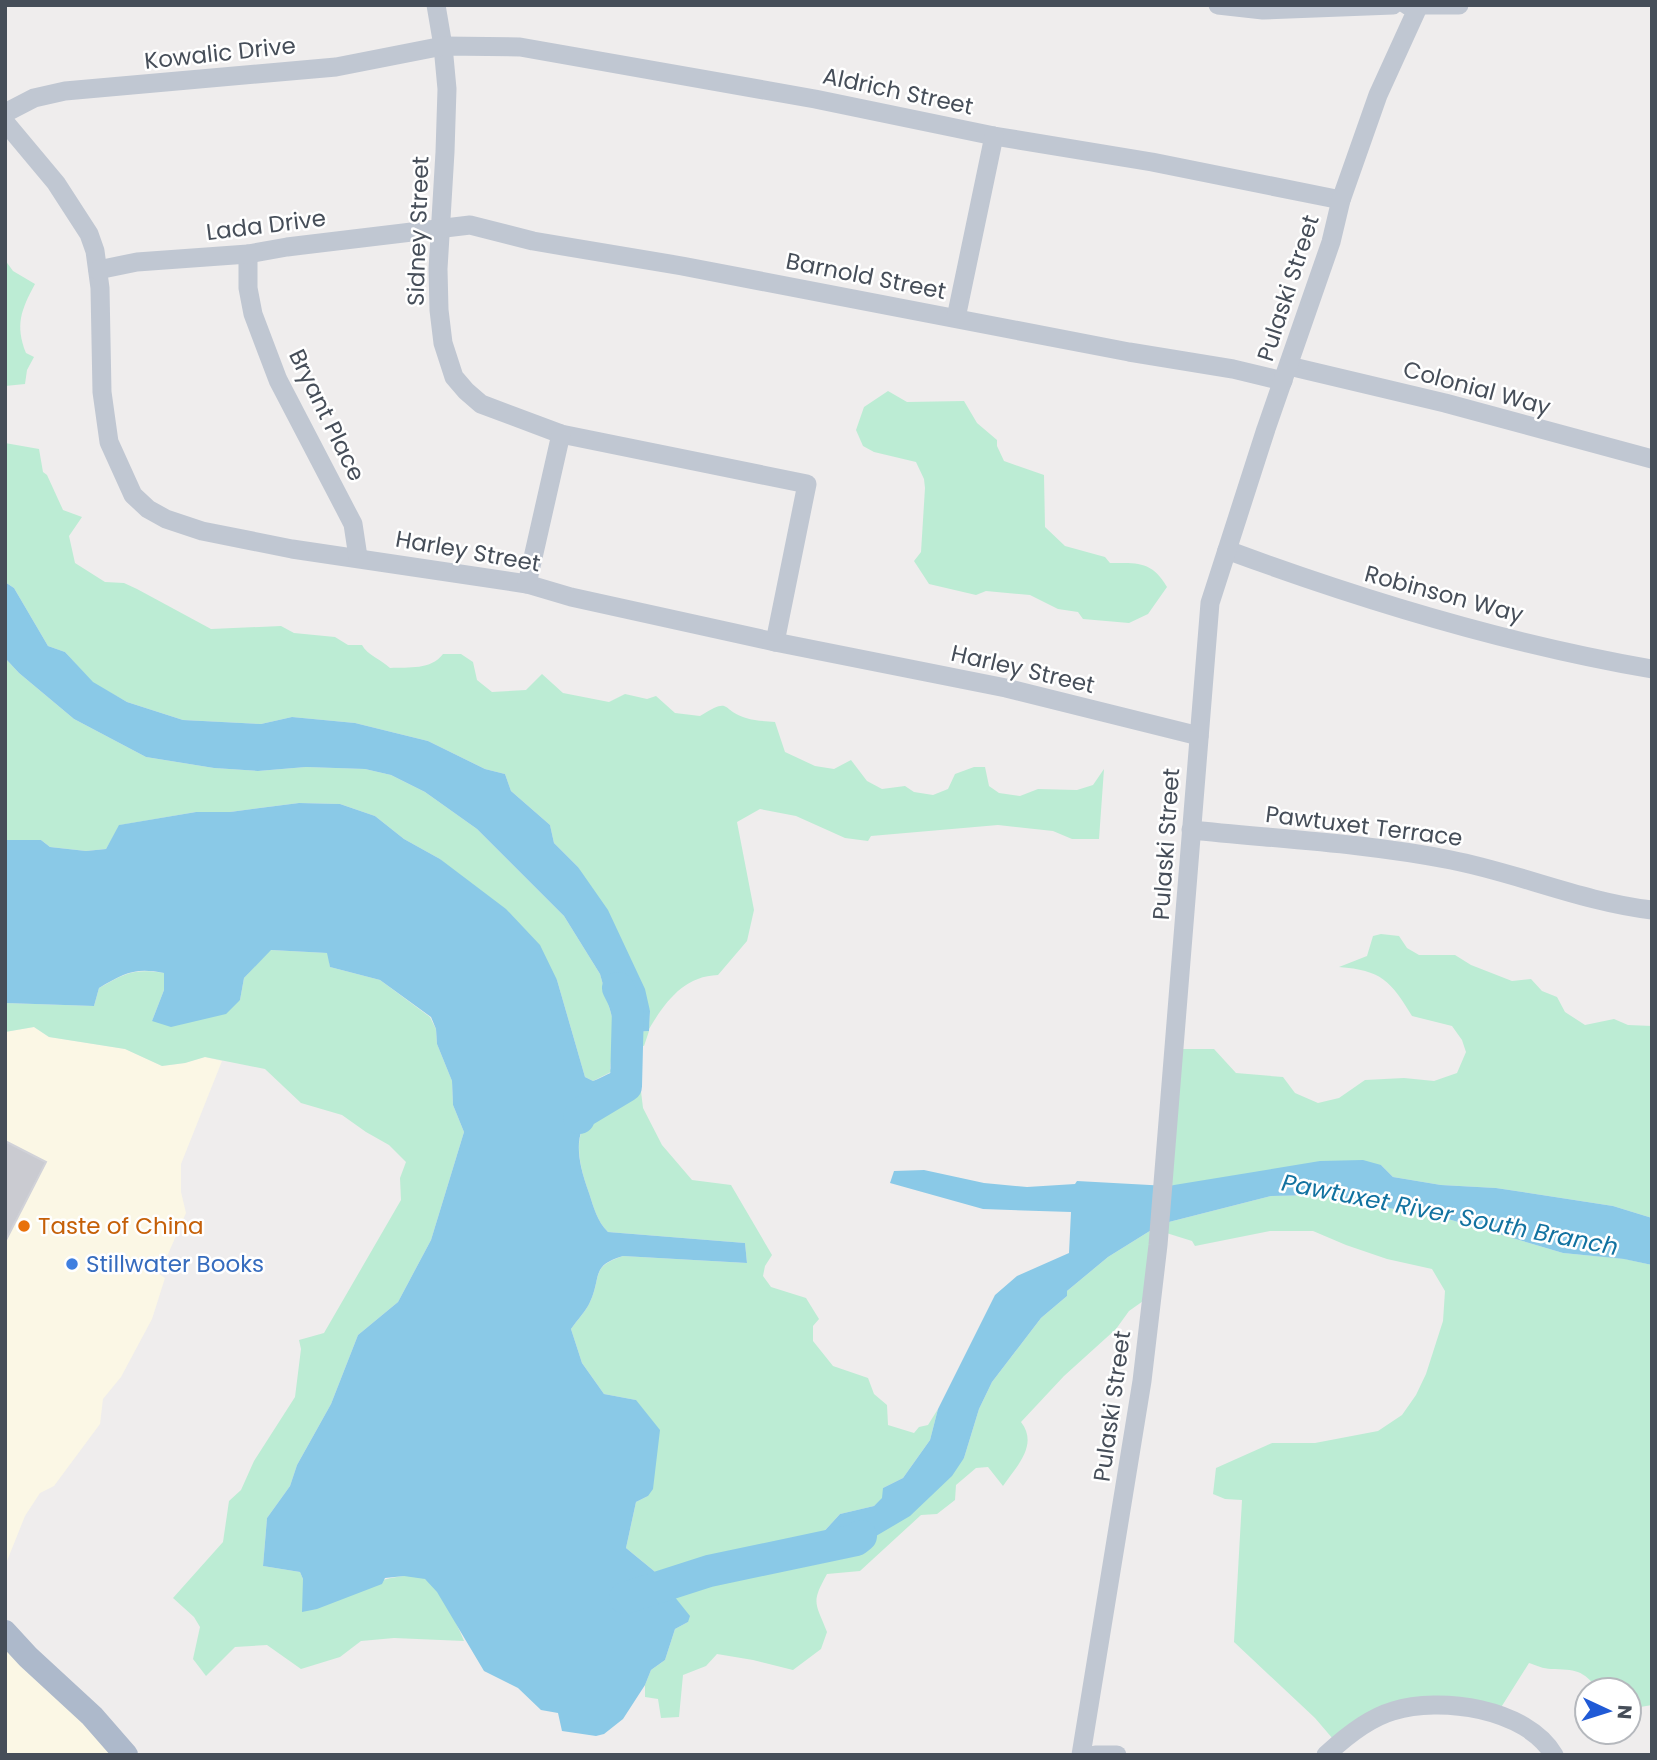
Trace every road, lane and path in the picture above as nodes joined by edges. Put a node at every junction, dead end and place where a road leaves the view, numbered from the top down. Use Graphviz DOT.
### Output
graph roads {
  1 [pos="436,5"];
  2 [pos="1218,5"];
  3 [pos="1393,5"];
  4 [pos="1402,5"];
  5 [pos="1419,5"];
  6 [pos="1458,5"];
  7 [pos="443,46"];
  8 [pos="5,113"];
  9 [pos="5,122"];
  10 [pos="994,136"];
  11 [pos="1341,200"];
  12 [pos="440,228"];
  13 [pos="248,254"];
  14 [pos="98,270"];
  15 [pos="956,318"];
  16 [pos="1286,373"];
  17 [pos="561,434"];
  18 [pos="1652,459"];
  19 [pos="1227,550"];
  20 [pos="358,557"];
  21 [pos="527,584"];
  22 [pos="775,642"];
  23 [pos="1652,669"];
  24 [pos="1199,736"];
  25 [pos="1191,830"];
  26 [pos="1652,910"];
  27 [pos="6,1635"];
  28 [pos="126,1755"];
  29 [pos="1081,1755"];
  30 [pos="1095,1755"];
  31 [pos="1116,1755"];
  32 [pos="1326,1755"];
  33 [pos="1554,1755"];
  1 -- 7 [label="street, Sidney Street"];
  2 -- 3 [label="street"];
  4 -- 5 [label="street"];
  5 -- 6 [label="street"];
  5 -- 11 [label="street, Pulaski Street"];
  7 -- 8 [label="street, Kowalic Drive"];
  7 -- 10 [label="street, Aldrich Street"];
  7 -- 12 [label="street, Sidney Street"];
  9 -- 14 [label="street, Harley Street"];
  10 -- 11 [label="street, Aldrich Street"];
  10 -- 15 [label="street"];
  11 -- 16 [label="street, Pulaski Street"];
  12 -- 13 [label="street, Lada Drive"];
  12 -- 15 [label="street, Barnold Street"];
  12 -- 17 [label="street, Sidney Street"];
  13 -- 14 [label="street, Lada Drive"];
  13 -- 20 [label="street, Bryant Place"];
  14 -- 20 [label="street, Harley Street"];
  15 -- 16 [label="street, Barnold Street"];
  16 -- 18 [label="street, Colonial Way"];
  16 -- 19 [label="street, Pulaski Street"];
  17 -- 21 [label="street"];
  17 -- 22 [label="street, Sidney Street"];
  19 -- 23 [label="street, Robinson Way"];
  19 -- 24 [label="street, Pulaski Street"];
  20 -- 21 [label="street, Harley Street"];
  21 -- 22 [label="street, Harley Street"];
  22 -- 24 [label="street, Harley Street"];
  24 -- 25 [label="street, Pulaski Street"];
  25 -- 26 [label="street, Pawtuxet Terrace"];
  25 -- 29 [label="street, Pulaski Street"];
  27 -- 28 [label="main road"];
  30 -- 31 [label="street"];
  32 -- 33 [label="street"];
}
